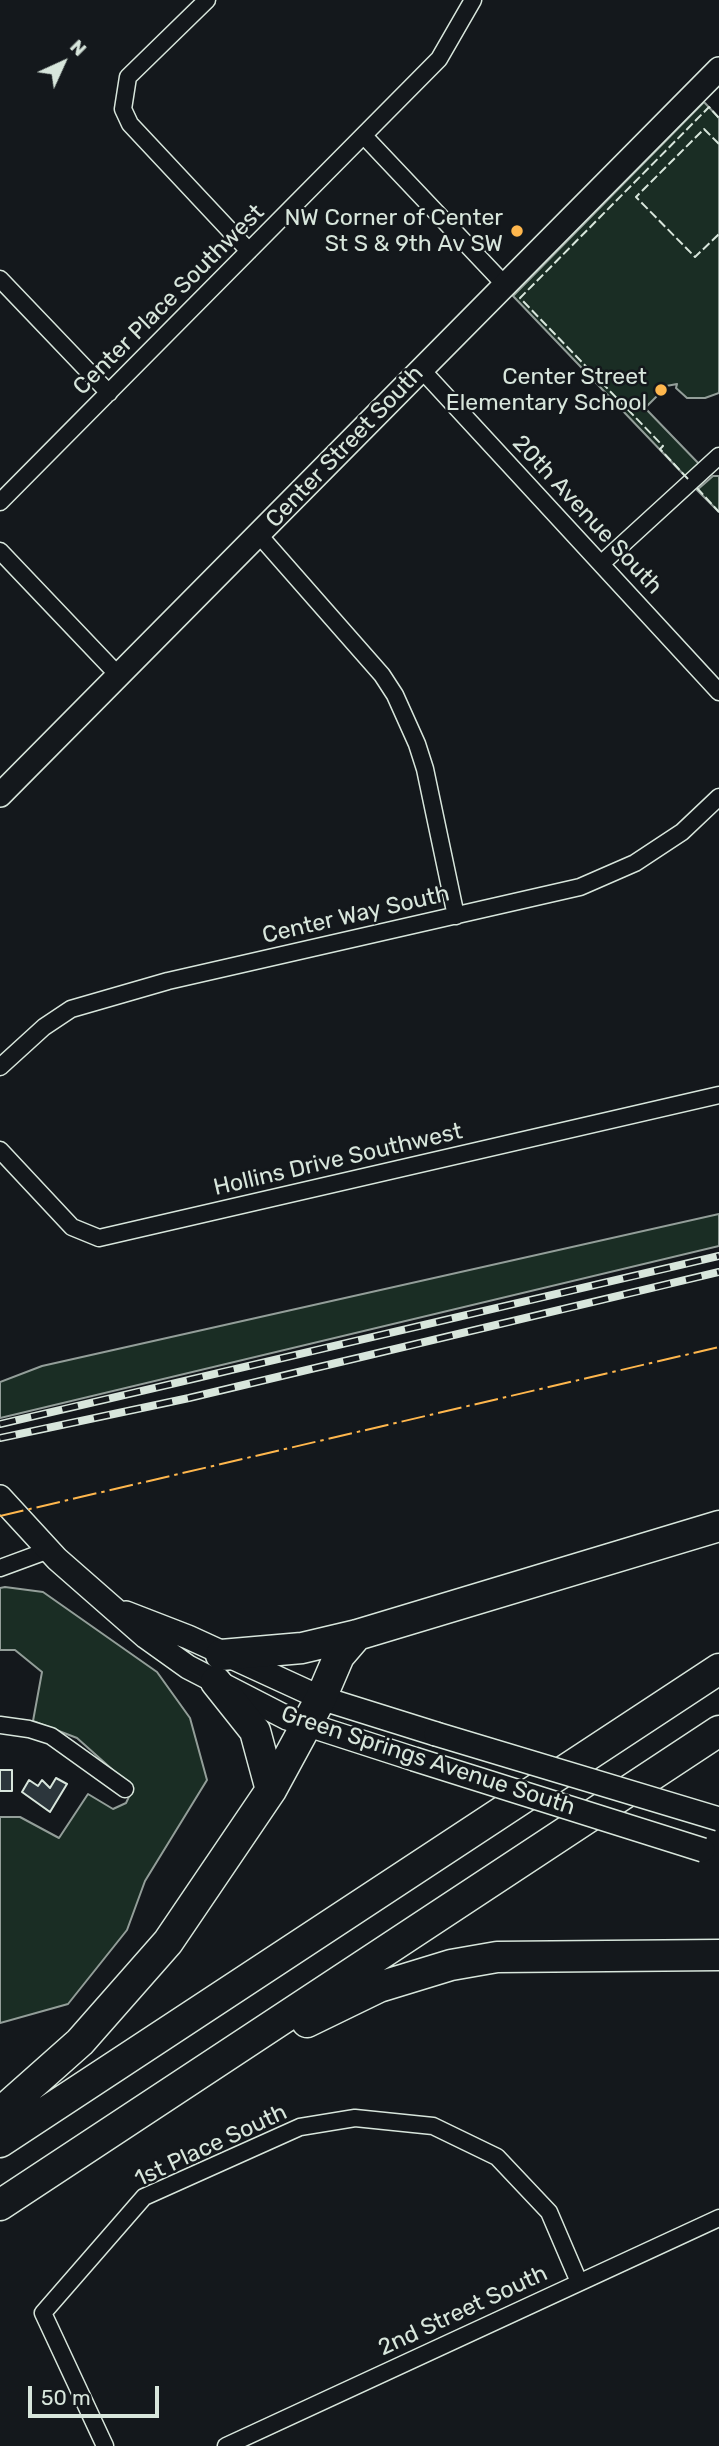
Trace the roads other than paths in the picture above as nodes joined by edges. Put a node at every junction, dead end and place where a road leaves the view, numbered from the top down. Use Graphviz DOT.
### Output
graph roads {
  1 [pos="207,0"];
  2 [pos="473,0"];
  3 [pos="719,69"];
  4 [pos="365,137"];
  5 [pos="249,251"];
  6 [pos="0,279"];
  7 [pos="505,285"];
  8 [pos="421,369"];
  9 [pos="109,393"];
  10 [pos="719,456"];
  11 [pos="0,502"];
  12 [pos="259,535"];
  13 [pos="0,551"];
  14 [pos="602,563"];
  15 [pos="119,677"];
  16 [pos="719,692"];
  17 [pos="0,795"];
  18 [pos="719,797"];
  19 [pos="456,916"];
  20 [pos="0,1067"];
  21 [pos="719,1094"];
  22 [pos="0,1150"];
  23 [pos="0,1497"];
  24 [pos="719,1526"];
  25 [pos="49,1550"];
  26 [pos="0,1568"];
  27 [pos="357,1635"];
  28 [pos="219,1668"];
  29 [pos="719,1669"];
  30 [pos="321,1698"];
  31 [pos="0,1725"];
  32 [pos="307,1725"];
  33 [pos="719,1731"];
  34 [pos="125,1789"];
  35 [pos="271,1790"];
  36 [pos="719,1819"];
  37 [pos="711,1853"];
  38 [pos="719,1955"];
  39 [pos="203,2073"];
  40 [pos="0,2113"];
  41 [pos="0,2142"];
  42 [pos="0,2205"];
  43 [pos="719,2218"];
  44 [pos="579,2282"];
  45 [pos="105,2446"];
  46 [pos="226,2446"];
  1 -- 5 [label="street"];
  2 -- 4 [label="street, Center Place Southwest"];
  3 -- 7 [label="main road, Center Street South"];
  4 -- 5 [label="street, Center Place Southwest"];
  4 -- 7 [label="street"];
  5 -- 9 [label="street, Center Place Southwest"];
  6 -- 9 [label="street"];
  7 -- 8 [label="main road, Center Street South"];
  8 -- 12 [label="main road, Center Street South"];
  8 -- 14 [label="street, 20th Avenue South"];
  9 -- 11 [label="street, Center Place Southwest"];
  10 -- 14 [label="street"];
  12 -- 15 [label="main road, Center Street South"];
  12 -- 19 [label="street"];
  13 -- 15 [label="street"];
  14 -- 16 [label="street, 20th Avenue South"];
  15 -- 17 [label="main road, Center Street South"];
  18 -- 19 [label="street, Center Way South"];
  19 -- 20 [label="street, Center Way South"];
  21 -- 22 [label="street, Hollins Drive Southwest"];
  23 -- 25 [label="main road, Green Springs Avenue South"];
  24 -- 27 [label="highway"];
  25 -- 26 [label="street"];
  25 -- 28 [label="main road, Green Springs Avenue South"];
  27 -- 28 [label="highway"];
  27 -- 30 [label="highway"];
  28 -- 30 [label="main road, Green Springs Avenue South"];
  28 -- 32 [label="main road, Green Springs Avenue South"];
  28 -- 35 [label="highway"];
  29 -- 41 [label="highway"];
  30 -- 32 [label="highway"];
  30 -- 36 [label="main road, Green Springs Avenue South, bridge"];
  31 -- 34 [label="street"];
  32 -- 35 [label="highway"];
  32 -- 37 [label="main road, Green Springs Avenue South, bridge"];
  33 -- 39 [label="highway"];
  35 -- 40 [label="highway"];
  38 -- 39 [label="highway"];
  39 -- 42 [label="highway"];
  43 -- 44 [label="street, 2nd Street South"];
  44 -- 45 [label="street, 1st Place South"];
  44 -- 46 [label="street, 2nd Street South"];
}
